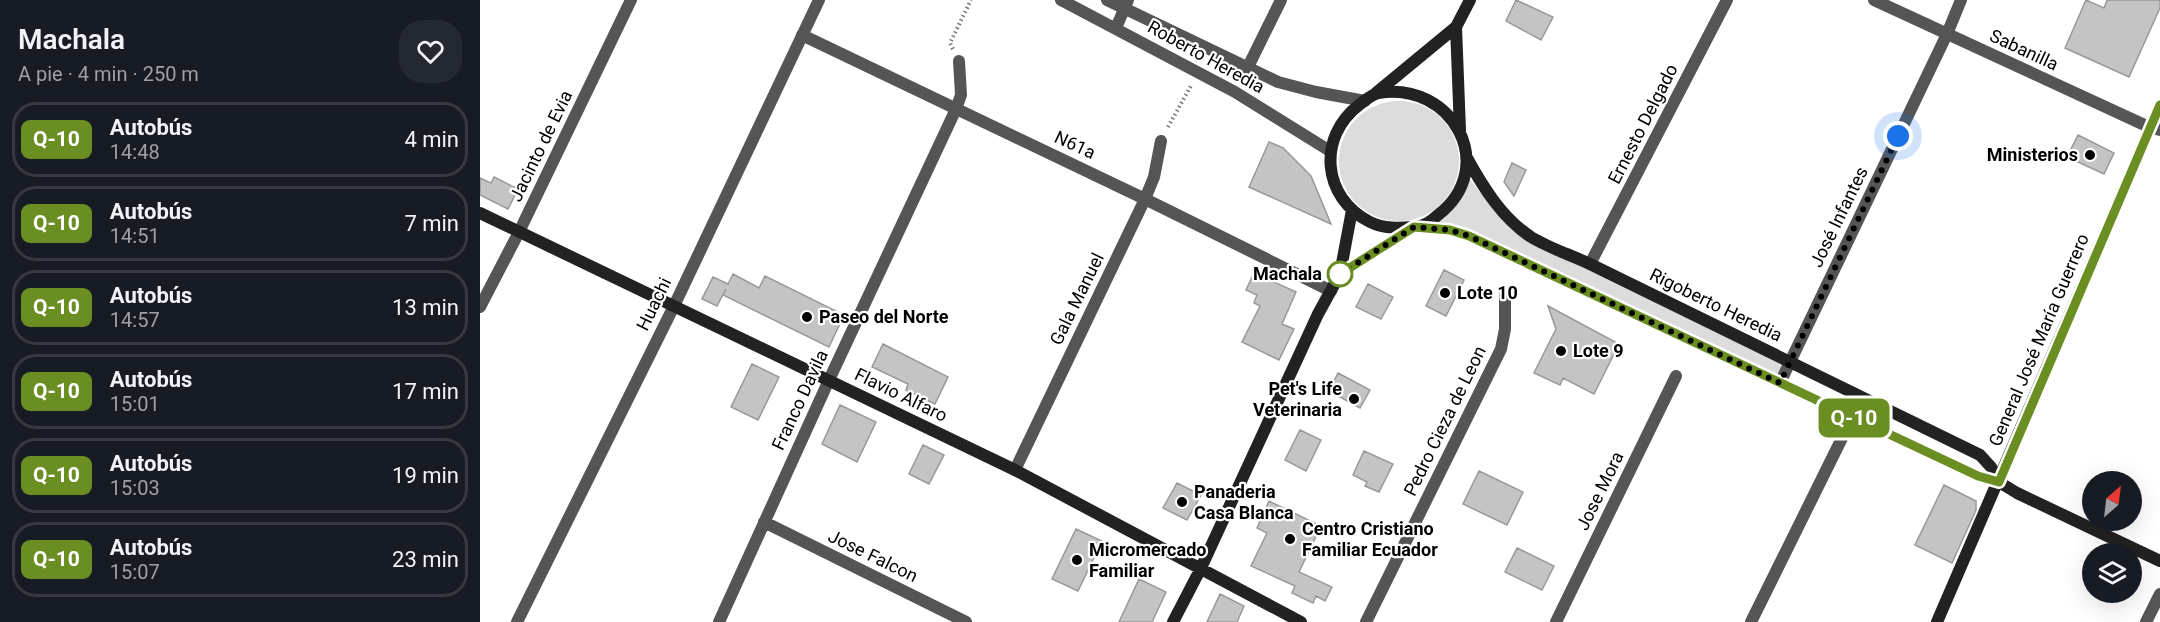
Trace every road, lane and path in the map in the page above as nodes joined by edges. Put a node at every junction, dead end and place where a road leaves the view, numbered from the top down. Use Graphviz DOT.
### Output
graph roads {
  1 [pos="632,0"];
  2 [pos="819,0"];
  3 [pos="971,0"];
  4 [pos="1061,0"];
  5 [pos="1107,0"];
  6 [pos="1281,0"];
  7 [pos="1470,0"];
  8 [pos="1727,0"];
  9 [pos="1874,0"];
  10 [pos="1961,0"];
  11 [pos="1126,4"];
  12 [pos="1456,27"];
  13 [pos="1116,28"];
  14 [pos="1947,34"];
  15 [pos="802,35"];
  16 [pos="959,61"];
  17 [pos="1247,69"];
  18 [pos="1198,72"];
  19 [pos="1376,93"];
  20 [pos="1365,100"];
  21 [pos="2160,105"];
  22 [pos="956,109"];
  23 [pos="2155,129"];
  24 [pos="1460,130"];
  25 [pos="1161,141"];
  26 [pos="1330,151"];
  27 [pos="1467,158"];
  28 [pos="1145,199"];
  29 [pos="1352,210"];
  30 [pos="480,213"];
  31 [pos="1419,226"];
  32 [pos="519,232"];
  33 [pos="1590,264"];
  34 [pos="1340,274"];
  35 [pos="1331,291"];
  36 [pos="1505,295"];
  37 [pos="674,306"];
  38 [pos="480,307"];
  39 [pos="1791,362"];
  40 [pos="1676,376"];
  41 [pos="829,380"];
  42 [pos="1780,383"];
  43 [pos="1844,434"];
  44 [pos="1015,470"];
  45 [pos="1999,482"];
  46 [pos="764,522"];
  47 [pos="2160,561"];
  48 [pos="1201,568"];
  49 [pos="2160,594"];
  50 [pos="517,622"];
  51 [pos="719,622"];
  52 [pos="966,622"];
  53 [pos="1173,622"];
  54 [pos="1301,622"];
  55 [pos="1366,622"];
  56 [pos="1556,622"];
  57 [pos="1751,622"];
  58 [pos="1937,622"];
  59 [pos="2146,622"];
  1 -- 32 [label="street, Jacinto de Evia"];
  2 -- 15 [label="street, Huachi"];
  3 -- 16 [label="path"];
  4 -- 13 [label="street, Roberto Heredia"];
  5 -- 11 [label="street, Roberto Heredia"];
  6 -- 17 [label="street"];
  7 -- 12 [label="main road"];
  8 -- 33 [label="street, Ernesto Delgado"];
  9 -- 14 [label="street, Sabanilla"];
  10 -- 14 [label="street, José Infantes"];
  11 -- 13 [label="street"];
  11 -- 17 [label="street, Roberto Heredia"];
  12 -- 19 [label="main road"];
  12 -- 24 [label="main road"];
  13 -- 18 [label="street, Roberto Heredia"];
  14 -- 23 [label="street, Sabanilla"];
  14 -- 39 [label="street, José Infantes"];
  15 -- 22 [label="street, N61a"];
  15 -- 37 [label="street, Huachi"];
  16 -- 22 [label="street, Franco Davila"];
  17 -- 20 [label="street, Roberto Heredia"];
  18 -- 25 [label="path"];
  18 -- 26 [label="street, Roberto Heredia"];
  19 -- 20 [label="main road, Rigoberto Heredia"];
  19 -- 24 [label="main road, Rigoberto Heredia"];
  20 -- 26 [label="main road, Rigoberto Heredia"];
  21 -- 23 [label="main road, General José María Guerrero"];
  22 -- 28 [label="street, N61a"];
  22 -- 41 [label="street, Franco Davila"];
  23 -- 45 [label="main road, General José María Guerrero"];
  24 -- 27 [label="main road, Rigoberto Heredia"];
  25 -- 28 [label="street, Gala Manuel"];
  26 -- 29 [label="main road, Rigoberto Heredia"];
  27 -- 31 [label="main road, Rigoberto Heredia"];
  27 -- 33 [label="main road, Rigoberto Heredia"];
  28 -- 35 [label="street, N61a"];
  28 -- 44 [label="street, Gala Manuel"];
  29 -- 31 [label="main road, Rigoberto Heredia"];
  29 -- 34 [label="main road"];
  30 -- 32 [label="main road, Flavio Alfaro"];
  31 -- 34 [label="main road"];
  31 -- 42 [label="main road, Rigoberto Heredia"];
  32 -- 37 [label="main road, Flavio Alfaro"];
  32 -- 38 [label="street, Jacinto de Evia"];
  33 -- 39 [label="main road, Rigoberto Heredia"];
  34 -- 35 [label="main road"];
  35 -- 48 [label="main road"];
  36 -- 55 [label="street, Pedro Cieza de Leon"];
  37 -- 41 [label="main road, Flavio Alfaro"];
  37 -- 50 [label="street, Huachi"];
  39 -- 42 [label="street, José Infantes"];
  39 -- 45 [label="main road, Rigoberto Heredia"];
  40 -- 56 [label="street, Jose Mora"];
  41 -- 44 [label="main road, Flavio Alfaro"];
  41 -- 46 [label="street, Franco Davila"];
  42 -- 45 [label="main road, Rigoberto Heredia"];
  43 -- 57 [label="street"];
  44 -- 48 [label="main road, Flavio Alfaro"];
  45 -- 47 [label="main road, Rigoberto Heredia"];
  45 -- 58 [label="main road, General José María Guerrero"];
  46 -- 51 [label="street, Franco Davila"];
  46 -- 52 [label="street, Jose Falcon"];
  48 -- 53 [label="main road"];
  48 -- 54 [label="main road, Flavio Alfaro"];
  49 -- 59 [label="street"];
}
